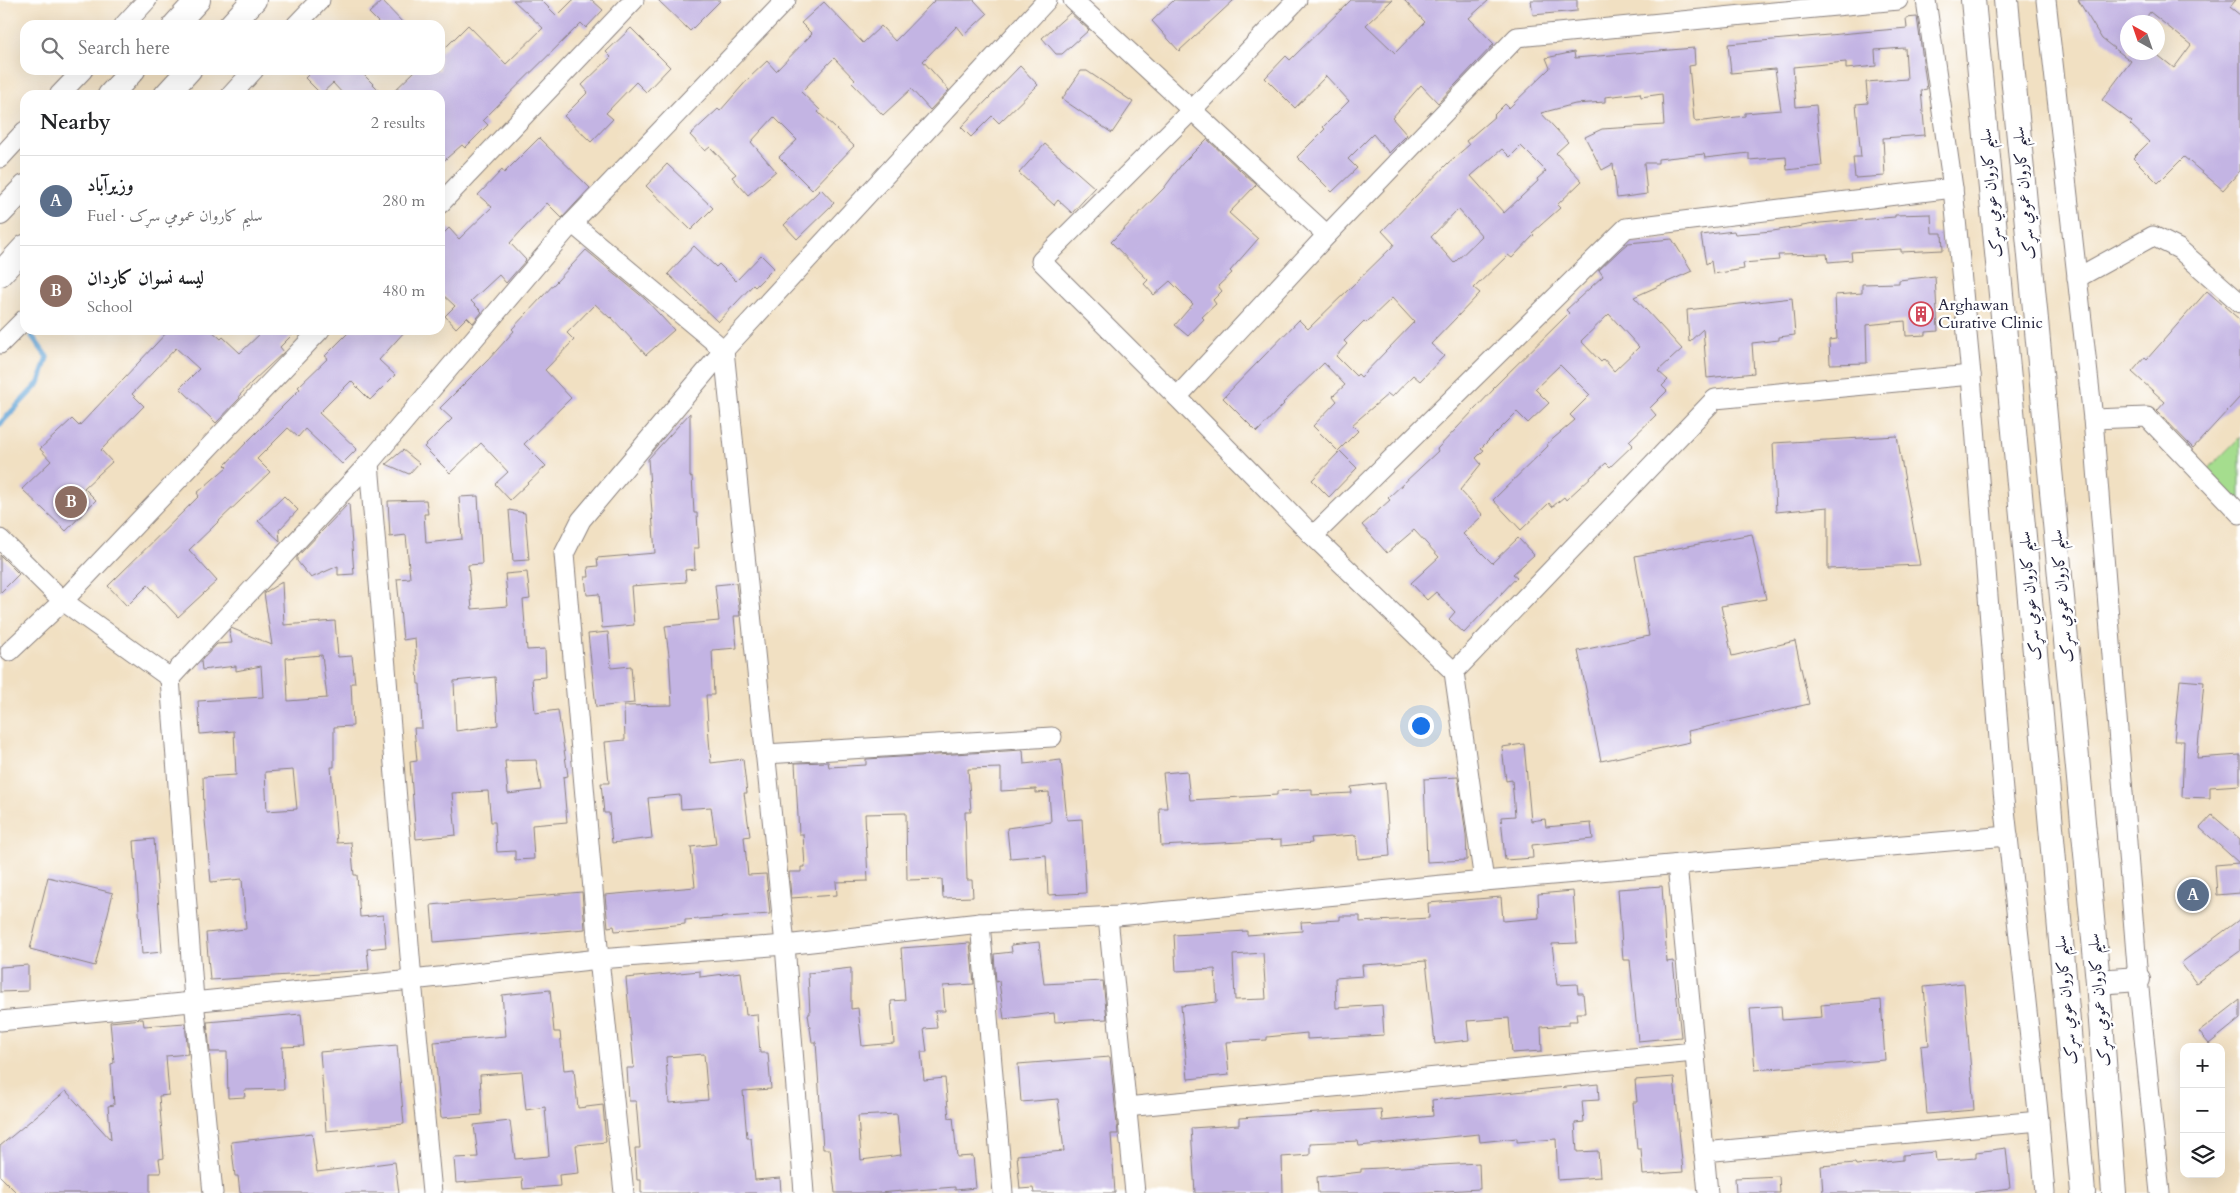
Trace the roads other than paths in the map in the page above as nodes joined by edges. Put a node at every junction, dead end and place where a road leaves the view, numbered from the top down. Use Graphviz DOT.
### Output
graph roads {
  1 [pos="147,0"];
  2 [pos="198,0"];
  3 [pos="254,0"];
  4 [pos="320,0"];
  5 [pos="634,0"];
  6 [pos="786,0"];
  7 [pos="1047,0"];
  8 [pos="1073,0"];
  9 [pos="1297,0"];
  10 [pos="1898,0"];
  11 [pos="1926,0"];
  12 [pos="1973,0"];
  13 [pos="2006,0"];
  14 [pos="2046,0"];
  15 [pos="129,20"];
  16 [pos="180,20"];
  17 [pos="236,20"];
  18 [pos="301,20"];
  19 [pos="78,75"];
  20 [pos="128,75"];
  21 [pos="184,75"];
  22 [pos="249,75"];
  23 [pos="64,90"];
  24 [pos="115,90"];
  25 [pos="171,90"];
  26 [pos="236,90"];
  27 [pos="1191,111"];
  28 [pos="20,136"];
  29 [pos="0,158"];
  30 [pos="1953,188"];
  31 [pos="20,191"];
  32 [pos="445,199"];
  33 [pos="0,213"];
  34 [pos="572,223"];
  35 [pos="1327,235"];
  36 [pos="20,252"];
  37 [pos="0,274"];
  38 [pos="2077,278"];
  39 [pos="2240,303"];
  40 [pos="20,324"];
  41 [pos="315,335"];
  42 [pos="0,344"];
  43 [pos="724,350"];
  44 [pos="1971,375"];
  45 [pos="1177,397"];
  46 [pos="2093,420"];
  47 [pos="369,463"];
  48 [pos="2240,514"];
  49 [pos="1313,536"];
  50 [pos="0,539"];
  51 [pos="62,601"];
  52 [pos="10,651"];
  53 [pos="1454,672"];
  54 [pos="170,678"];
  55 [pos="1052,737"];
  56 [pos="2044,747"];
  57 [pos="2076,749"];
  58 [pos="765,754"];
  59 [pos="2008,836"];
  60 [pos="1676,864"];
  61 [pos="1484,881"];
  62 [pos="1108,917"];
  63 [pos="980,923"];
  64 [pos="785,945"];
  65 [pos="599,959"];
  66 [pos="2138,979"];
  67 [pos="412,980"];
  68 [pos="2098,982"];
  69 [pos="194,1000"];
  70 [pos="0,1020"];
  71 [pos="1694,1052"];
  72 [pos="1126,1107"];
  73 [pos="2039,1121"];
  74 [pos="1704,1152"];
  75 [pos="213,1193"];
  76 [pos="432,1193"];
  77 [pos="624,1193"];
  78 [pos="804,1193"];
  79 [pos="1003,1193"];
  80 [pos="1135,1193"];
  81 [pos="1708,1193"];
  82 [pos="2045,1193"];
  83 [pos="2082,1193"];
  84 [pos="2114,1193"];
  85 [pos="2160,1193"];
  1 -- 15 [label="street"];
  2 -- 16 [label="main road"];
  3 -- 17 [label="main road"];
  4 -- 18 [label="street"];
  5 -- 32 [label="street"];
  6 -- 34 [label="street"];
  7 -- 43 [label="street"];
  8 -- 27 [label="street"];
  9 -- 27 [label="street"];
  10 -- 35 [label="street"];
  11 -- 30 [label="street"];
  12 -- 56 [label="main road, سلیم کاروان عومي سړک"];
  13 -- 57 [label="main road, سلیم کاروان عمومي سړک"];
  14 -- 38 [label="street"];
  19 -- 23 [label="street"];
  20 -- 24 [label="main road"];
  21 -- 25 [label="main road"];
  22 -- 26 [label="street"];
  27 -- 35 [label="street"];
  27 -- 45 [label="street"];
  28 -- 29 [label="street"];
  30 -- 44 [label="street"];
  30 -- 49 [label="street"];
  31 -- 33 [label="main road"];
  34 -- 43 [label="street"];
  34 -- 47 [label="street"];
  35 -- 45 [label="street"];
  36 -- 37 [label="main road"];
  38 -- 39 [label="street"];
  38 -- 46 [label="street"];
  40 -- 42 [label="street"];
  41 -- 51 [label="street"];
  43 -- 58 [label="street"];
  43 -- 65 [label="street"];
  44 -- 53 [label="street"];
  44 -- 59 [label="street"];
  45 -- 49 [label="street"];
  46 -- 48 [label="street"];
  46 -- 66 [label="street"];
  47 -- 54 [label="street"];
  47 -- 67 [label="street"];
  49 -- 53 [label="street"];
  50 -- 51 [label="street"];
  51 -- 52 [label="street"];
  51 -- 54 [label="street"];
  53 -- 61 [label="street"];
  54 -- 69 [label="street"];
  55 -- 58 [label="street"];
  56 -- 57 [label="main road"];
  56 -- 83 [label="main road, سلیم کاروان عومي سړک"];
  57 -- 68 [label="main road, سلیم کاروان عمومي سړک"];
  58 -- 64 [label="street"];
  59 -- 60 [label="street"];
  59 -- 73 [label="street"];
  60 -- 61 [label="street"];
  60 -- 71 [label="street"];
  61 -- 62 [label="street"];
  62 -- 63 [label="street"];
  62 -- 72 [label="street"];
  63 -- 64 [label="street"];
  63 -- 79 [label="street"];
  64 -- 65 [label="street"];
  64 -- 78 [label="street"];
  65 -- 67 [label="street"];
  65 -- 77 [label="street"];
  66 -- 68 [label="main road"];
  66 -- 85 [label="street"];
  67 -- 69 [label="street"];
  67 -- 76 [label="street"];
  68 -- 84 [label="main road, سلیم کاروان عمومي سړک"];
  69 -- 70 [label="street"];
  69 -- 75 [label="street"];
  71 -- 72 [label="street"];
  71 -- 74 [label="street"];
  72 -- 80 [label="street"];
  73 -- 74 [label="street"];
  73 -- 82 [label="street"];
  74 -- 81 [label="street"];
}
